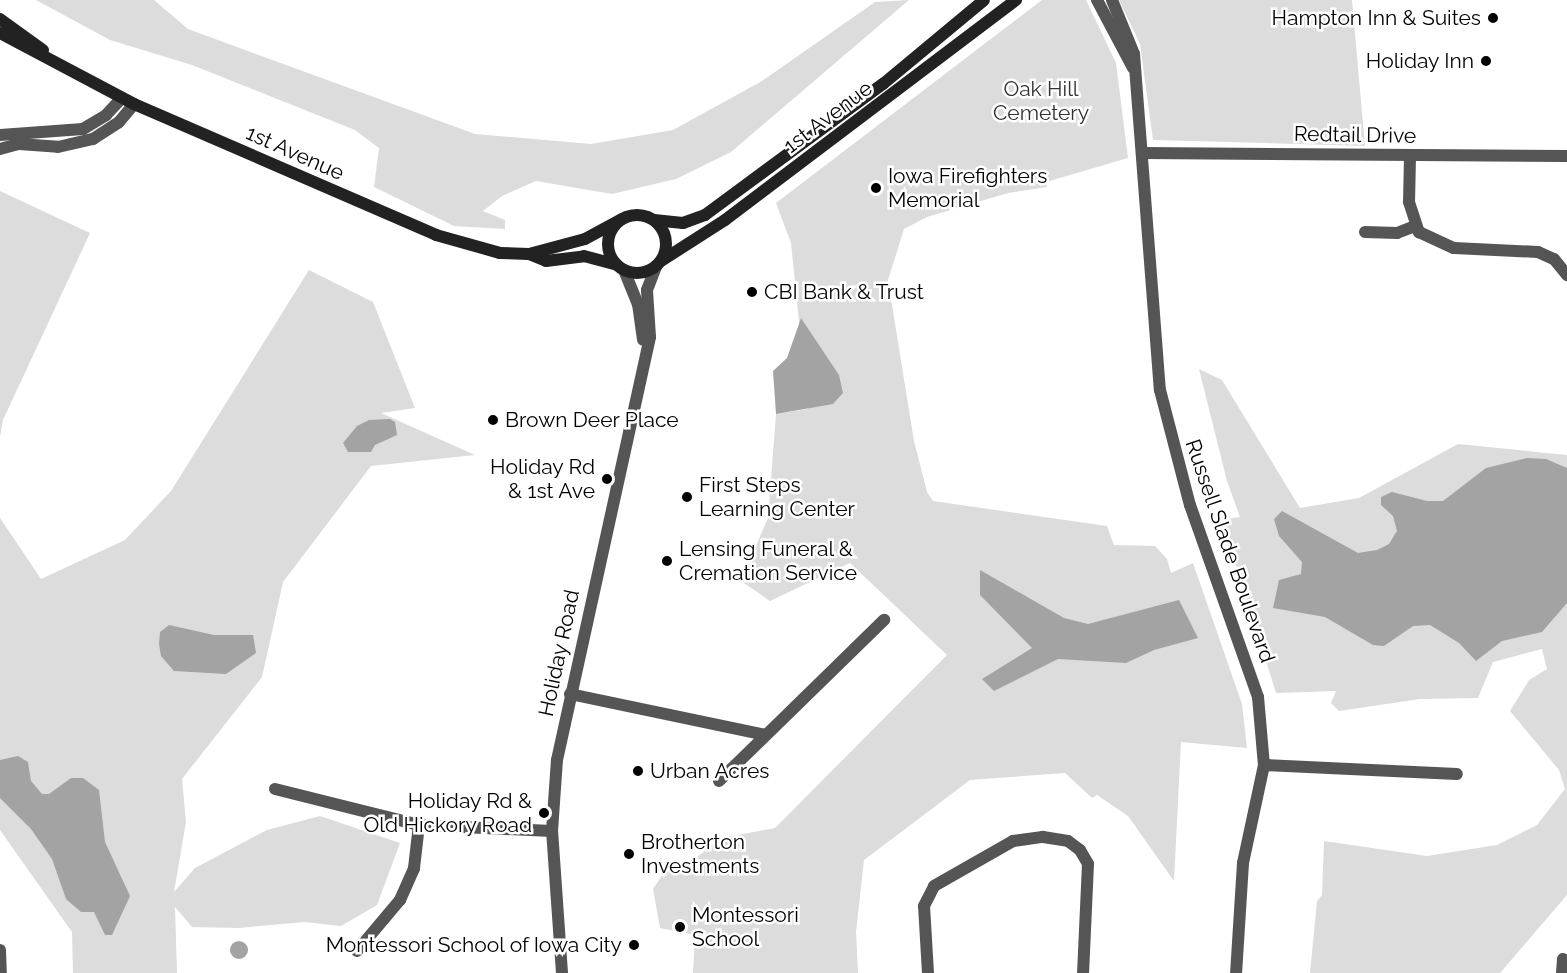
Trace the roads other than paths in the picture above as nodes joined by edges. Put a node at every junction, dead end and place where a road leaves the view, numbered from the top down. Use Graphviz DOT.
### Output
graph roads {
  1 [pos="984,0"];
  2 [pos="1016,0"];
  3 [pos="1097,0"];
  4 [pos="1112,0"];
  5 [pos="0,19"];
  6 [pos="0,33"];
  7 [pos="56,60"];
  8 [pos="1133,68"];
  9 [pos="122,98"];
  10 [pos="134,104"];
  11 [pos="0,135"];
  12 [pos="0,149"];
  13 [pos="1143,153"];
  14 [pos="1410,156"];
  15 [pos="1567,156"];
  16 [pos="622,219"];
  17 [pos="654,220"];
  18 [pos="1415,226"];
  19 [pos="1365,232"];
  20 [pos="529,254"];
  21 [pos="659,263"];
  22 [pos="620,267"];
  23 [pos="1567,275"];
  24 [pos="645,345"];
  25 [pos="884,620"];
  26 [pos="570,694"];
  27 [pos="766,735"];
  28 [pos="1264,765"];
  29 [pos="1457,774"];
  30 [pos="719,781"];
  31 [pos="275,789"];
  32 [pos="419,825"];
  33 [pos="552,831"];
  34 [pos="0,950"];
  35 [pos="357,951"];
  36 [pos="1563,959"];
  37 [pos="1,973"];
  38 [pos="562,973"];
  39 [pos="928,973"];
  40 [pos="1083,973"];
  41 [pos="1236,973"];
  42 [pos="1562,973"];
  1 -- 17 [label="main road, 1st Avenue"];
  2 -- 21 [label="main road, 1st Avenue"];
  3 -- 8 [label="street, Russell Slade Boulevard"];
  4 -- 8 [label="street, Russell Slade Boulevard"];
  5 -- 7 [label="main road, 1st Avenue"];
  6 -- 7 [label="main road, 1st Avenue"];
  7 -- 9 [label="main road, 1st Avenue"];
  8 -- 13 [label="street, Russell Slade Boulevard"];
  9 -- 10 [label="main road, 1st Avenue"];
  9 -- 11 [label="street"];
  10 -- 12 [label="street"];
  10 -- 20 [label="main road, 1st Avenue"];
  13 -- 14 [label="street, Redtail Drive"];
  13 -- 28 [label="street, Russell Slade Boulevard"];
  14 -- 15 [label="street, Redtail Drive"];
  14 -- 18 [label="street"];
  16 -- 17 [label="main road"];
  16 -- 20 [label="main road, 1st Avenue"];
  16 -- 22 [label="main road"];
  17 -- 21 [label="main road"];
  18 -- 19 [label="street"];
  18 -- 23 [label="street"];
  20 -- 22 [label="main road, 1st Avenue"];
  21 -- 22 [label="main road"];
  21 -- 24 [label="street, Holiday Road"];
  22 -- 24 [label="street, Holiday Road"];
  24 -- 26 [label="street, Holiday Road"];
  25 -- 27 [label="street"];
  26 -- 27 [label="street"];
  26 -- 33 [label="street, Holiday Road"];
  27 -- 30 [label="street"];
  28 -- 29 [label="street"];
  28 -- 41 [label="street, Russell Slade Boulevard"];
  31 -- 32 [label="street"];
  32 -- 33 [label="street"];
  32 -- 35 [label="street"];
  33 -- 38 [label="street, Holiday Road"];
  34 -- 37 [label="street"];
  36 -- 42 [label="street"];
  39 -- 40 [label="street"];
}
